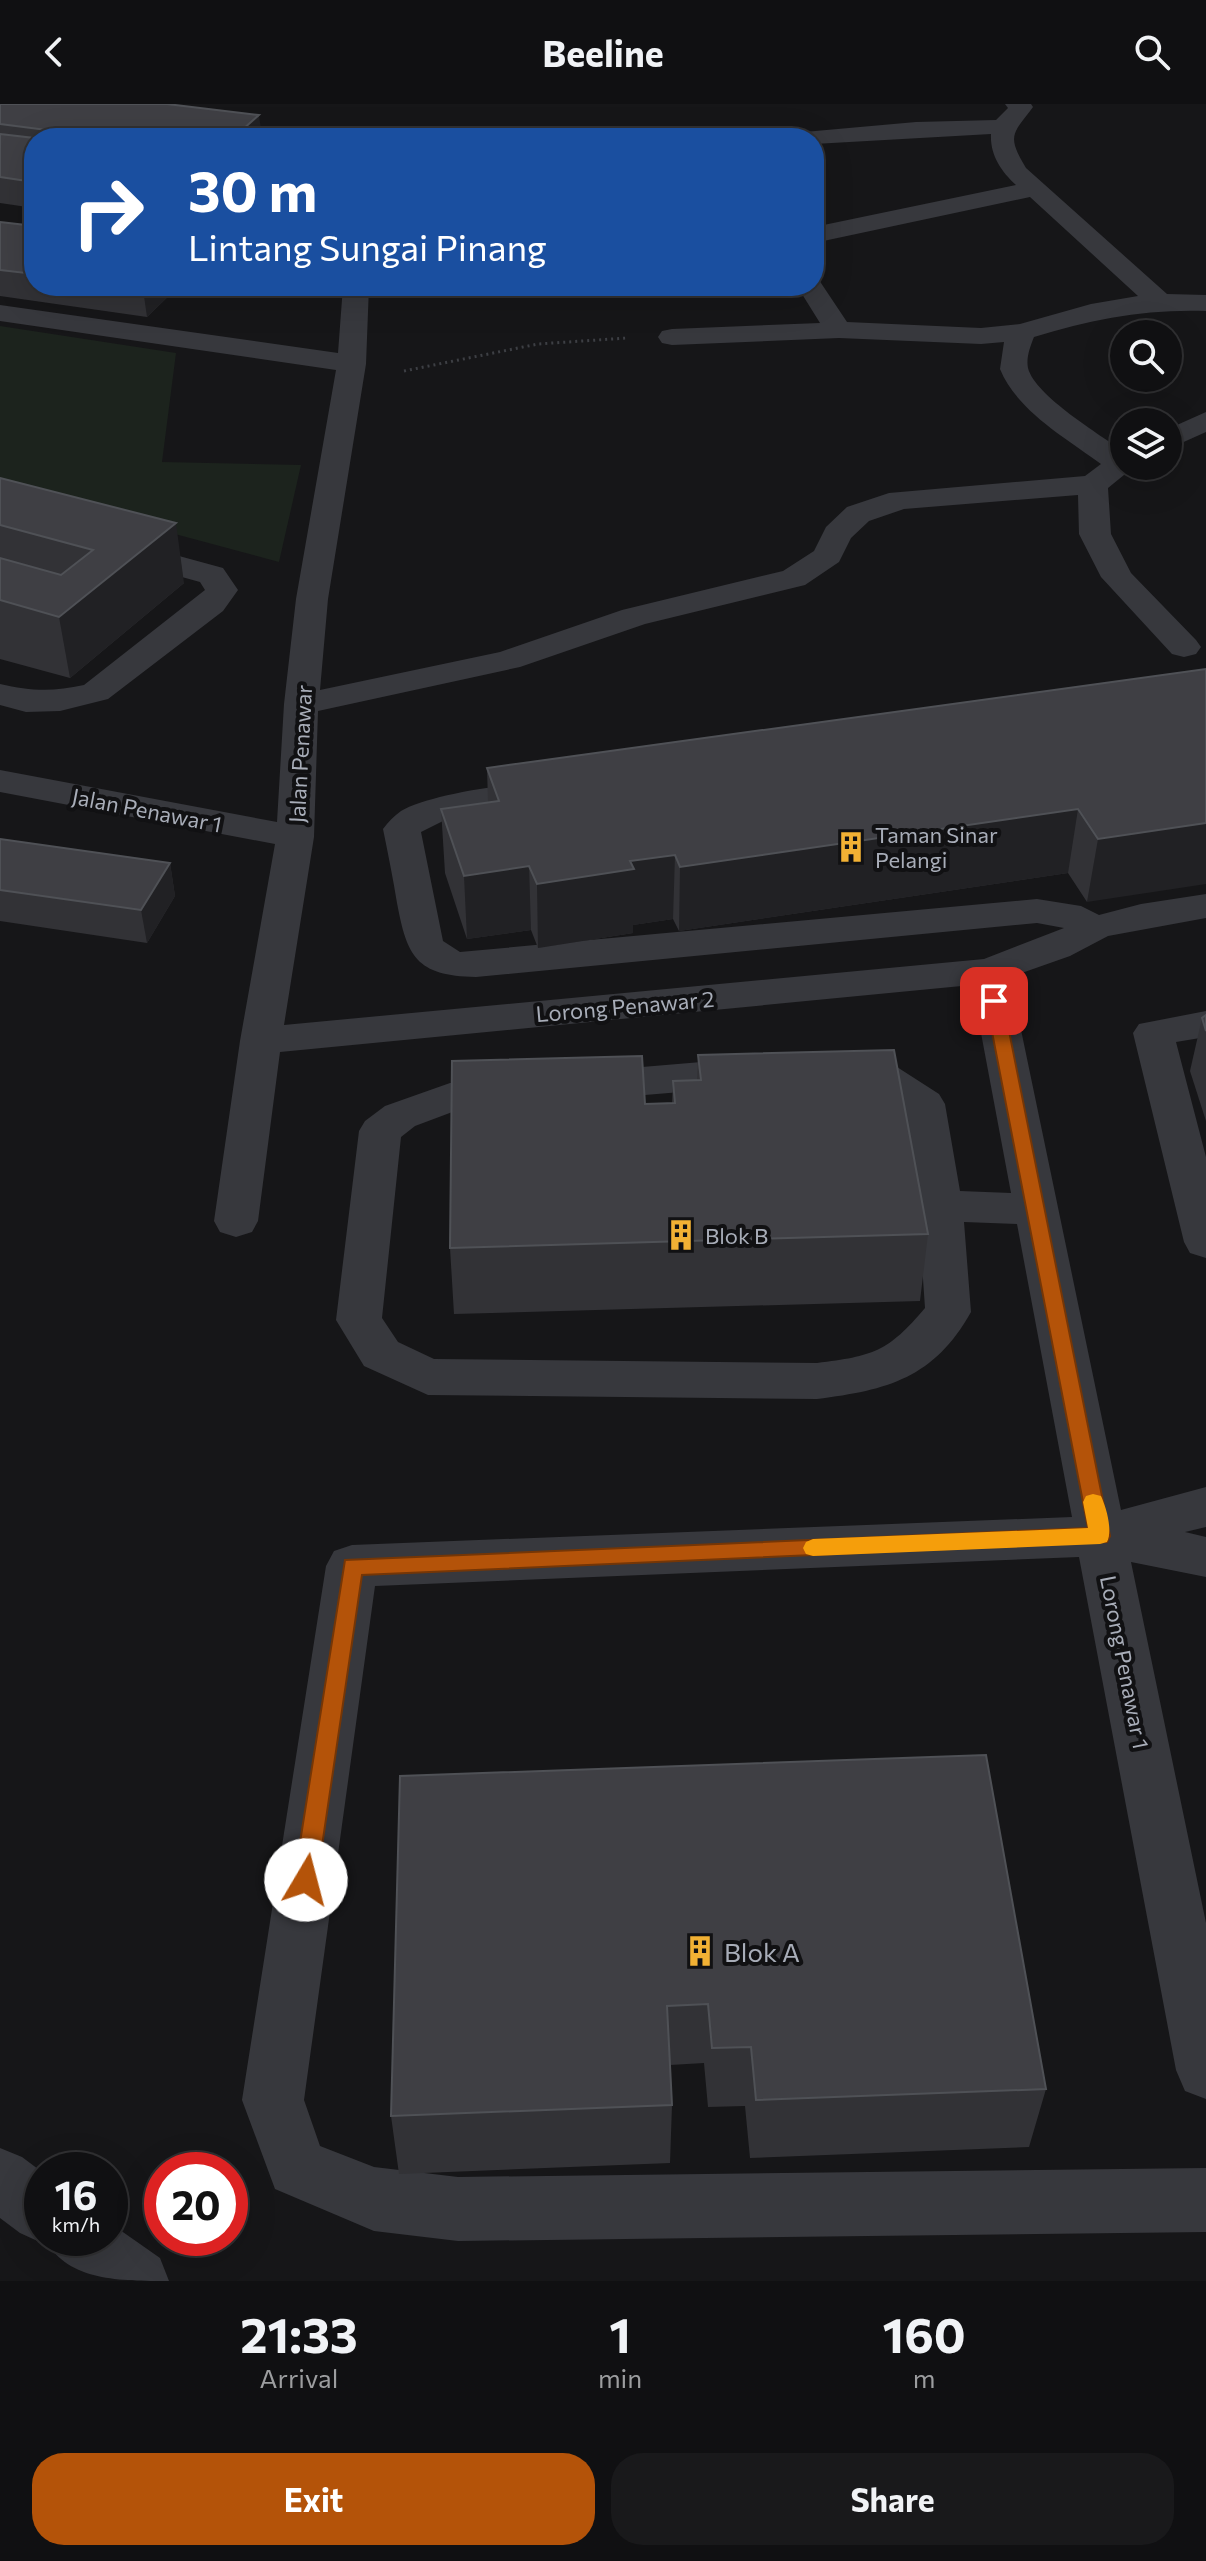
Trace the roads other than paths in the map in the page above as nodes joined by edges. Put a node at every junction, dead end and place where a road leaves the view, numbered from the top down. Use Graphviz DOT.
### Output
graph roads {
  1 [pos="1023,105"];
  2 [pos="1003,127"];
  3 [pos="824,136"];
  4 [pos="1034,189"];
  5 [pos="824,233"];
  6 [pos="355,296"];
  7 [pos="817,296"];
  8 [pos="1158,300"];
  9 [pos="1206,303"];
  10 [pos="0,313"];
  11 [pos="839,330"];
  12 [pos="1023,332"];
  13 [pos="672,337"];
  14 [pos="351,371"];
  15 [pos="1206,421"];
  16 [pos="1182,433"];
  17 [pos="1110,453"];
  18 [pos="1110,473"];
  19 [pos="1093,485"];
  20 [pos="91,541"];
  21 [pos="1184,647"];
  22 [pos="0,694"];
  23 [pos="301,704"];
  24 [pos="0,781"];
  25 [pos="578,789"];
  26 [pos="295,837"];
  27 [pos="1206,906"];
  28 [pos="1094,928"];
  29 [pos="989,971"];
  30 [pos="1206,1024"];
  31 [pos="261,1041"];
  32 [pos="940,1206"];
  33 [pos="1035,1209"];
  34 [pos="236,1221"];
  35 [pos="1206,1242"];
  36 [pos="1206,1507"];
  37 [pos="1100,1536"];
  38 [pos="1206,1557"];
  39 [pos="1206,2070"];
  40 [pos="0,2179"];
  41 [pos="24,2197"];
  42 [pos="1206,2200"];
  43 [pos="102,2256"];
  44 [pos="137,2281"];
  1 -- 2 [label="street"];
  2 -- 3 [label="street"];
  2 -- 4 [label="street"];
  4 -- 5 [label="street"];
  4 -- 8 [label="street"];
  6 -- 14 [label="street, Jalan Penawar"];
  7 -- 11 [label="street"];
  8 -- 9 [label="street"];
  8 -- 12 [label="street"];
  10 -- 14 [label="street"];
  11 -- 12 [label="street"];
  11 -- 13 [label="street"];
  12 -- 17 [label="street"];
  14 -- 23 [label="street, Jalan Penawar"];
  15 -- 16 [label="street"];
  18 -- 19 [label="street"];
  19 -- 21 [label="street"];
  19 -- 23 [label="street"];
  20 -- 22 [label="street"];
  23 -- 26 [label="street, Jalan Penawar"];
  24 -- 26 [label="street, Jalan Penawar 1"];
  25 -- 28 [label="street"];
  26 -- 31 [label="street, Jalan Penawar"];
  27 -- 28 [label="street, Lorong Penawar 2"];
  28 -- 29 [label="street, Lorong Penawar 2"];
  29 -- 31 [label="street, Lorong Penawar 2"];
  29 -- 33 [label="street, Lorong Penawar 1"];
  30 -- 35 [label="street"];
  31 -- 34 [label="street, Jalan Penawar"];
  32 -- 32 [label="street"];
  32 -- 33 [label="street"];
  33 -- 37 [label="street, Lorong Penawar 1"];
  36 -- 37 [label="street"];
  37 -- 38 [label="street"];
  37 -- 39 [label="street, Lorong Penawar 1"];
  37 -- 42 [label="street"];
  40 -- 41 [label="street"];
  43 -- 44 [label="street"];
}
